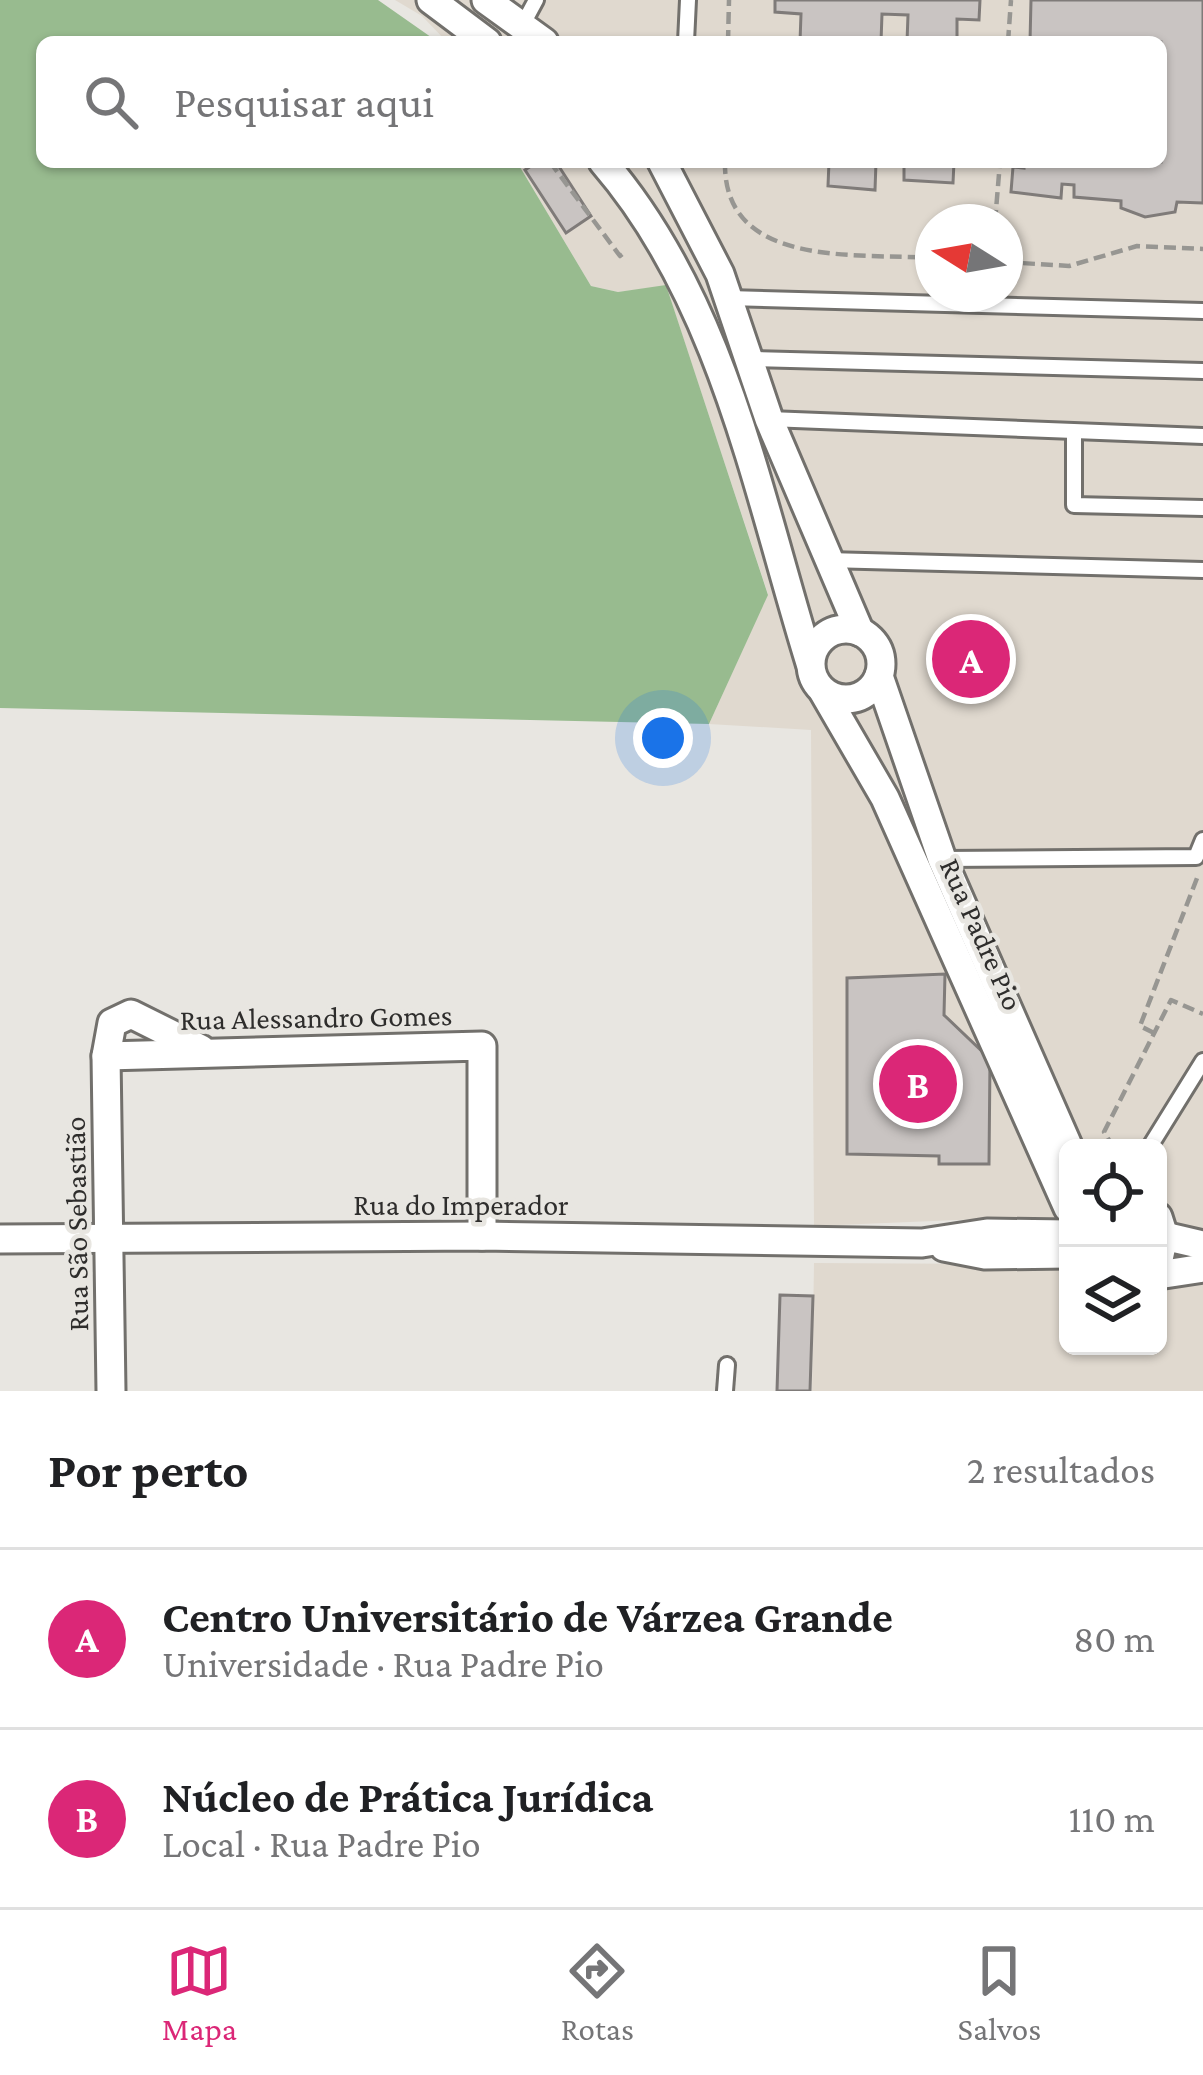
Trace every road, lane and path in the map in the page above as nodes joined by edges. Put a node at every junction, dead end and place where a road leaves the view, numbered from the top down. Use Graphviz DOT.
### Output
graph roads {
  1 [pos="431,0"];
  2 [pos="486,0"];
  3 [pos="536,0"];
  4 [pos="688,0"];
  5 [pos="729,0"];
  6 [pos="1011,0"];
  7 [pos="533,34"];
  8 [pos="480,36"];
  9 [pos="686,36"];
  10 [pos="728,36"];
  11 [pos="1008,36"];
  12 [pos="558,168"];
  13 [pos="608,168"];
  14 [pos="665,168"];
  15 [pos="725,168"];
  16 [pos="999,168"];
  17 [pos="996,204"];
  18 [pos="1203,249"];
  19 [pos="624,253"];
  20 [pos="915,257"];
  21 [pos="1023,263"];
  22 [pos="728,298"];
  23 [pos="1203,311"];
  24 [pos="751,359"];
  25 [pos="1203,371"];
  26 [pos="769,419"];
  27 [pos="1074,432"];
  28 [pos="1203,436"];
  29 [pos="1203,508"];
  30 [pos="827,560"];
  31 [pos="1203,570"];
  32 [pos="860,632"];
  33 [pos="810,663"];
  34 [pos="879,676"];
  35 [pos="824,693"];
  36 [pos="1203,840"];
  37 [pos="942,859"];
  38 [pos="1203,862"];
  39 [pos="1203,1014"];
  40 [pos="1154,1034"];
  41 [pos="206,1051"];
  42 [pos="106,1056"];
  43 [pos="1203,1061"];
  44 [pos="1065,1139"];
  45 [pos="1108,1139"];
  46 [pos="1155,1139"];
  47 [pos="1059,1188"];
  48 [pos="1059,1234"];
  49 [pos="482,1236"];
  50 [pos="112,1238"];
  51 [pos="0,1239"];
  52 [pos="1167,1240"];
  53 [pos="922,1243"];
  54 [pos="1203,1245"];
  55 [pos="1059,1254"];
  56 [pos="1203,1268"];
  57 [pos="1167,1274"];
  58 [pos="727,1365"];
  59 [pos="111,1391"];
  60 [pos="725,1391"];
  1 -- 8 [label="street"];
  2 -- 7 [label="street"];
  3 -- 7 [label="lane"];
  4 -- 9 [label="lane"];
  5 -- 10 [label="path"];
  6 -- 11 [label="path"];
  12 -- 19 [label="path"];
  13 -- 33 [label="street"];
  14 -- 22 [label="street"];
  15 -- 20 [label="path"];
  16 -- 17 [label="path"];
  18 -- 21 [label="path"];
  22 -- 23 [label="lane"];
  22 -- 24 [label="street"];
  24 -- 25 [label="lane"];
  24 -- 26 [label="street"];
  26 -- 27 [label="lane"];
  26 -- 30 [label="street"];
  27 -- 28 [label="lane"];
  27 -- 29 [label="lane"];
  30 -- 31 [label="lane"];
  30 -- 32 [label="street"];
  32 -- 33 [label="street"];
  32 -- 34 [label="street"];
  33 -- 35 [label="street"];
  34 -- 35 [label="street"];
  34 -- 37 [label="street, Rua Padre Pio"];
  35 -- 47 [label="street, Rua Padre Pio"];
  36 -- 37 [label="lane"];
  37 -- 44 [label="street, Rua Padre Pio"];
  38 -- 40 [label="path"];
  39 -- 40 [label="path"];
  40 -- 45 [label="path"];
  41 -- 42 [label="street, Rua Alessandro Gomes"];
  41 -- 42 [label="street"];
  41 -- 49 [label="street, Rua Alessandro Gomes"];
  42 -- 50 [label="street, Rua São Sebastião"];
  43 -- 46 [label="lane"];
  48 -- 53 [label="street"];
  49 -- 50 [label="street, Rua do Imperador"];
  49 -- 53 [label="street, Rua do Imperador"];
  50 -- 51 [label="street, Rua do Imperador"];
  50 -- 59 [label="street, Rua São Sebastião"];
  52 -- 54 [label="street"];
  53 -- 55 [label="street"];
  56 -- 57 [label="street"];
  58 -- 60 [label="lane"];
}
